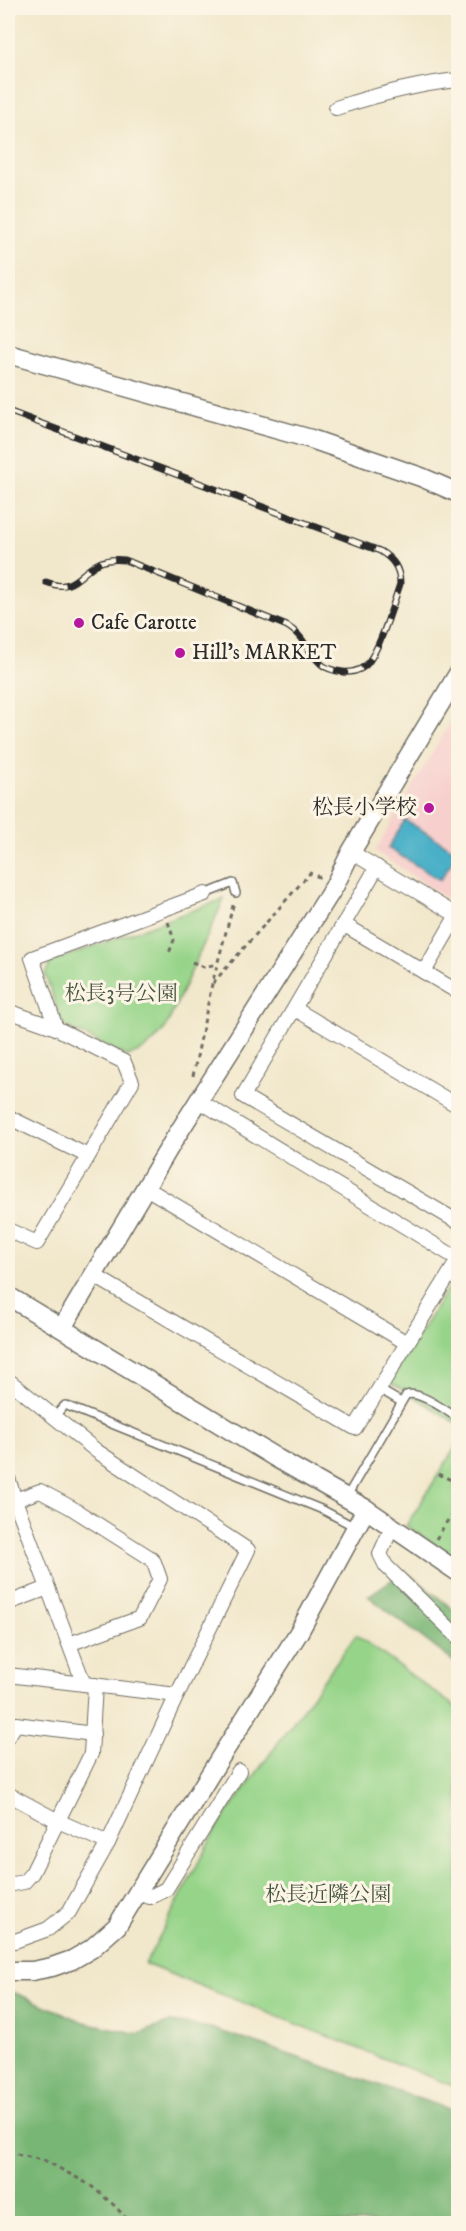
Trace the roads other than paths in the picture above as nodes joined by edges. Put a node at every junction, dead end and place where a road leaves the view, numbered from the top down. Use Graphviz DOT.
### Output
graph roads {
  1 [pos="459,80"];
  2 [pos="336,108"];
  3 [pos="8,354"];
  4 [pos="459,493"];
  5 [pos="459,674"];
  6 [pos="351,852"];
  7 [pos="377,867"];
  8 [pos="236,893"];
  9 [pos="205,894"];
  10 [pos="458,916"];
  11 [pos="343,924"];
  12 [pos="424,972"];
  13 [pos="459,992"];
  14 [pos="295,1009"];
  15 [pos="8,1011"];
  16 [pos="56,1028"];
  17 [pos="198,1100"];
  18 [pos="459,1106"];
  19 [pos="8,1117"];
  20 [pos="88,1156"];
  21 [pos="146,1188"];
  22 [pos="459,1222"];
  23 [pos="8,1230"];
  24 [pos="459,1260"];
  25 [pos="93,1275"];
  26 [pos="8,1296"];
  27 [pos="62,1328"];
  28 [pos="407,1343"];
  29 [pos="8,1380"];
  30 [pos="379,1389"];
  31 [pos="401,1402"];
  32 [pos="54,1417"];
  33 [pos="459,1418"];
  34 [pos="8,1478"];
  35 [pos="346,1498"];
  36 [pos="11,1501"];
  37 [pos="366,1509"];
  38 [pos="356,1527"];
  39 [pos="392,1527"];
  40 [pos="459,1572"];
  41 [pos="48,1588"];
  42 [pos="8,1603"];
  43 [pos="459,1636"];
  44 [pos="69,1644"];
  45 [pos="8,1675"];
  46 [pos="89,1684"];
  47 [pos="177,1695"];
  48 [pos="93,1734"];
  49 [pos="8,1736"];
  50 [pos="239,1771"];
  51 [pos="8,1794"];
  52 [pos="58,1821"];
  53 [pos="108,1843"];
  54 [pos="8,1885"];
  55 [pos="136,1893"];
  56 [pos="8,1940"];
  57 [pos="8,1971"];
  1 -- 2 [label="street"];
  3 -- 4 [label="street"];
  5 -- 6 [label="street"];
  6 -- 7 [label="street"];
  6 -- 17 [label="street"];
  7 -- 10 [label="street"];
  7 -- 11 [label="street"];
  8 -- 9 [label="lane"];
  9 -- 16 [label="street"];
  10 -- 12 [label="street"];
  11 -- 12 [label="street"];
  11 -- 14 [label="street"];
  12 -- 13 [label="street"];
  14 -- 18 [label="street"];
  14 -- 22 [label="street"];
  15 -- 16 [label="street"];
  16 -- 20 [label="street"];
  17 -- 21 [label="street"];
  17 -- 24 [label="street"];
  19 -- 20 [label="street"];
  20 -- 23 [label="street"];
  21 -- 25 [label="street"];
  21 -- 28 [label="street"];
  24 -- 28 [label="street"];
  25 -- 27 [label="street"];
  25 -- 30 [label="street"];
  26 -- 27 [label="street"];
  27 -- 35 [label="street"];
  28 -- 30 [label="street"];
  29 -- 32 [label="street"];
  30 -- 31 [label="lane"];
  31 -- 33 [label="lane"];
  31 -- 35 [label="lane"];
  32 -- 38 [label="lane"];
  32 -- 47 [label="street"];
  34 -- 36 [label="street"];
  35 -- 37 [label="street"];
  36 -- 41 [label="street"];
  36 -- 44 [label="street"];
  37 -- 38 [label="street"];
  37 -- 39 [label="street"];
  38 -- 55 [label="street"];
  39 -- 40 [label="street"];
  39 -- 43 [label="street"];
  41 -- 42 [label="street"];
  41 -- 44 [label="street"];
  44 -- 46 [label="street"];
  45 -- 46 [label="street"];
  46 -- 47 [label="street"];
  46 -- 48 [label="street"];
  47 -- 53 [label="street"];
  48 -- 49 [label="street"];
  48 -- 52 [label="street"];
  50 -- 55 [label="street"];
  51 -- 52 [label="street"];
  52 -- 53 [label="street"];
  52 -- 54 [label="street"];
  53 -- 56 [label="street"];
  55 -- 57 [label="street"];
}
